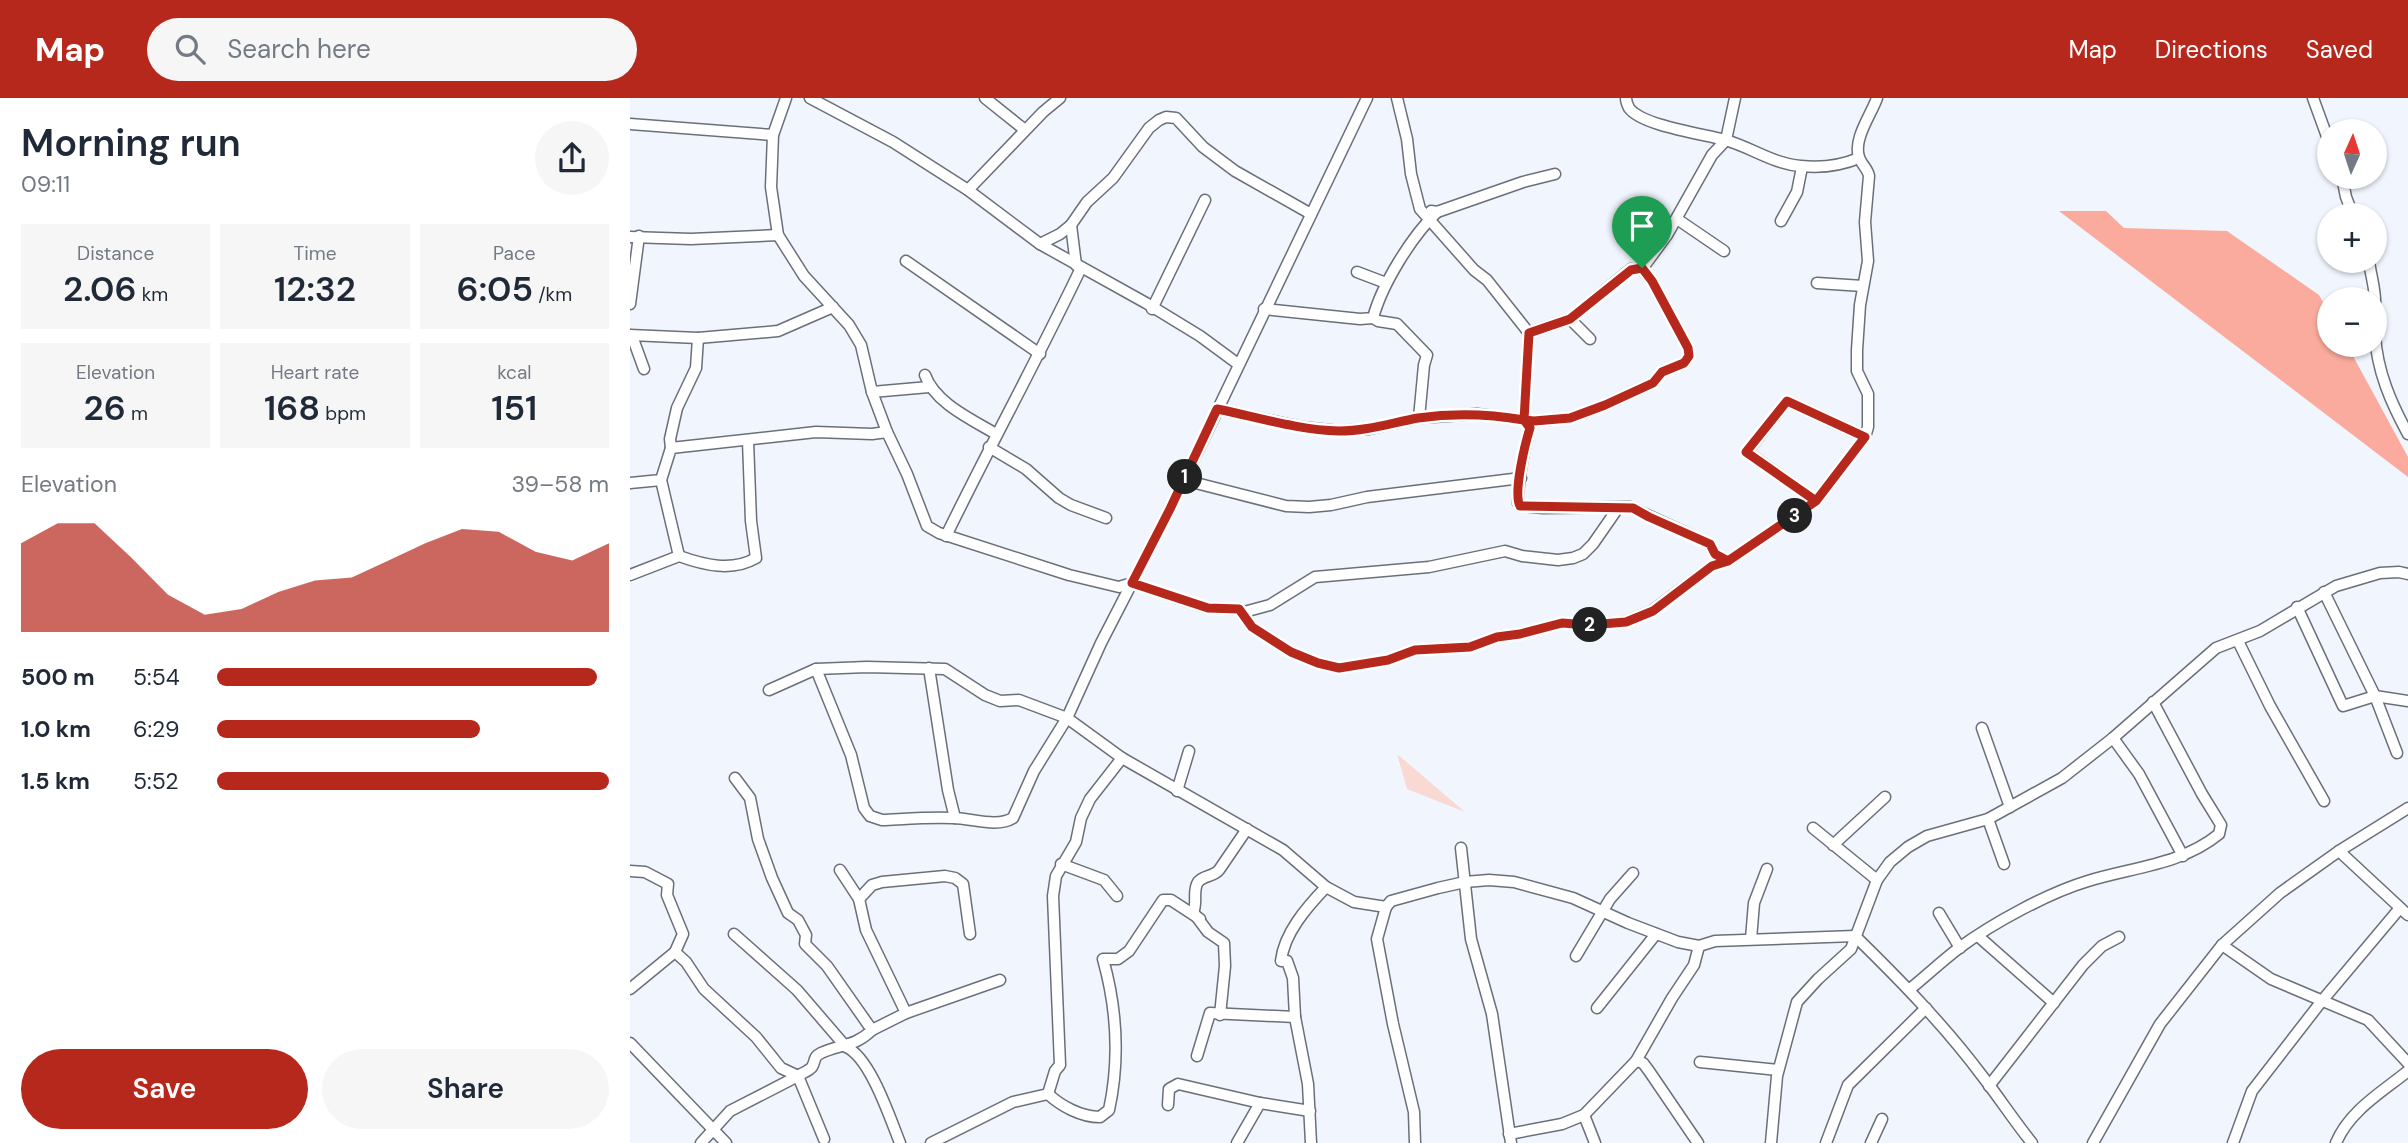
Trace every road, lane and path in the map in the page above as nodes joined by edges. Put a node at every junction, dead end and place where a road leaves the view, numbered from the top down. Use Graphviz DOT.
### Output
graph roads {
  1 [pos="786,98"];
  2 [pos="810,98"];
  3 [pos="985,98"];
  4 [pos="1060,98"];
  5 [pos="1367,98"];
  6 [pos="1397,98"];
  7 [pos="1626,98"];
  8 [pos="1735,98"];
  9 [pos="1878,98"];
  10 [pos="2313,98"];
  11 [pos="2321,119"];
  12 [pos="630,124"];
  13 [pos="1025,130"];
  14 [pos="773,135"];
  15 [pos="1726,140"];
  16 [pos="1858,158"];
  17 [pos="1802,167"];
  18 [pos="1555,174"];
  19 [pos="968,190"];
  20 [pos="1206,200"];
  21 [pos="1311,214"];
  22 [pos="1433,216"];
  23 [pos="1676,219"];
  24 [pos="1781,221"];
  25 [pos="1071,225"];
  26 [pos="778,234"];
  27 [pos="635,236"];
  28 [pos="1040,244"];
  29 [pos="1724,251"];
  30 [pos="906,261"];
  31 [pos="1078,267"];
  32 [pos="1642,268"];
  33 [pos="1357,272"];
  34 [pos="1386,283"];
  35 [pos="1817,283"];
  36 [pos="1863,286"];
  37 [pos="630,304"];
  38 [pos="833,307"];
  39 [pos="1152,309"];
  40 [pos="1264,309"];
  41 [pos="1373,318"];
  42 [pos="1570,319"];
  43 [pos="1529,333"];
  44 [pos="631,335"];
  45 [pos="698,338"];
  46 [pos="1590,339"];
  47 [pos="1040,354"];
  48 [pos="2377,357"];
  49 [pos="1238,364"];
  50 [pos="644,369"];
  51 [pos="925,375"];
  52 [pos="929,387"];
  53 [pos="872,392"];
  54 [pos="1217,409"];
  55 [pos="1419,418"];
  56 [pos="1524,420"];
  57 [pos="887,432"];
  58 [pos="996,434"];
  59 [pos="2408,434"];
  60 [pos="1865,437"];
  61 [pos="748,441"];
  62 [pos="989,447"];
  63 [pos="671,448"];
  64 [pos="1521,478"];
  65 [pos="661,480"];
  66 [pos="1184,480"];
  67 [pos="630,483"];
  68 [pos="1816,501"];
  69 [pos="1595,508"];
  70 [pos="1618,508"];
  71 [pos="1106,518"];
  72 [pos="946,536"];
  73 [pos="1592,545"];
  74 [pos="679,556"];
  75 [pos="1728,561"];
  76 [pos="2408,574"];
  77 [pos="630,575"];
  78 [pos="1132,583"];
  79 [pos="2324,592"];
  80 [pos="2297,607"];
  81 [pos="1239,609"];
  82 [pos="2238,641"];
  83 [pos="929,668"];
  84 [pos="816,669"];
  85 [pos="769,690"];
  86 [pos="2375,696"];
  87 [pos="2408,701"];
  88 [pos="2153,702"];
  89 [pos="1068,718"];
  90 [pos="1982,729"];
  91 [pos="2113,738"];
  92 [pos="1189,751"];
  93 [pos="2397,753"];
  94 [pos="1122,758"];
  95 [pos="735,778"];
  96 [pos="1177,791"];
  97 [pos="1885,797"];
  98 [pos="2324,801"];
  99 [pos="2010,807"];
  100 [pos="2408,808"];
  101 [pos="955,818"];
  102 [pos="1988,820"];
  103 [pos="1813,828"];
  104 [pos="1247,829"];
  105 [pos="1833,845"];
  106 [pos="1461,848"];
  107 [pos="2339,851"];
  108 [pos="2183,856"];
  109 [pos="1061,864"];
  110 [pos="2004,864"];
  111 [pos="1767,869"];
  112 [pos="840,870"];
  113 [pos="630,871"];
  114 [pos="1633,873"];
  115 [pos="1877,880"];
  116 [pos="1465,882"];
  117 [pos="1326,887"];
  118 [pos="1117,896"];
  119 [pos="859,899"];
  120 [pos="1386,907"];
  121 [pos="2404,911"];
  122 [pos="1603,912"];
  123 [pos="1939,914"];
  124 [pos="1200,919"];
  125 [pos="734,934"];
  126 [pos="970,934"];
  127 [pos="1656,934"];
  128 [pos="1855,936"];
  129 [pos="1978,936"];
  130 [pos="2119,937"];
  131 [pos="1751,939"];
  132 [pos="2222,945"];
  133 [pos="1699,946"];
  134 [pos="1960,947"];
  135 [pos="675,952"];
  136 [pos="1576,956"];
  137 [pos="1000,980"];
  138 [pos="630,989"];
  139 [pos="1910,989"];
  140 [pos="2320,1002"];
  141 [pos="2054,1003"];
  142 [pos="1597,1008"];
  143 [pos="1926,1008"];
  144 [pos="906,1013"];
  145 [pos="1220,1015"];
  146 [pos="1295,1017"];
  147 [pos="873,1030"];
  148 [pos="630,1043"];
  149 [pos="846,1047"];
  150 [pos="1197,1056"];
  151 [pos="1636,1061"];
  152 [pos="1700,1062"];
  153 [pos="2408,1063"];
  154 [pos="1778,1070"];
  155 [pos="2408,1071"];
  156 [pos="798,1076"];
  157 [pos="1989,1086"];
  158 [pos="1048,1094"];
  159 [pos="1260,1103"];
  160 [pos="1168,1105"];
  161 [pos="1310,1111"];
  162 [pos="1584,1115"];
  163 [pos="1882,1119"];
  164 [pos="714,1131"];
  165 [pos="1510,1138"];
  166 [pos="824,1139"];
  167 [pos="701,1143"];
  168 [pos="726,1143"];
  169 [pos="900,1143"];
  170 [pos="931,1143"];
  171 [pos="1237,1143"];
  172 [pos="1311,1143"];
  173 [pos="1415,1143"];
  174 [pos="1595,1143"];
  175 [pos="1698,1143"];
  176 [pos="1771,1143"];
  177 [pos="1826,1143"];
  178 [pos="1871,1143"];
  179 [pos="2032,1143"];
  180 [pos="2094,1143"];
  181 [pos="2233,1143"];
  182 [pos="2336,1143"];
  1 -- 14 [label="street"];
  2 -- 19 [label="street"];
  3 -- 13 [label="street"];
  4 -- 13 [label="street"];
  5 -- 21 [label="street"];
  6 -- 22 [label="street"];
  7 -- 15 [label="street"];
  8 -- 15 [label="street"];
  9 -- 16 [label="street"];
  10 -- 11 [label="street"];
  12 -- 14 [label="street"];
  13 -- 19 [label="street"];
  14 -- 26 [label="street"];
  15 -- 17 [label="street"];
  15 -- 23 [label="street"];
  16 -- 17 [label="street"];
  16 -- 36 [label="street"];
  17 -- 24 [label="street"];
  18 -- 22 [label="street"];
  19 -- 28 [label="street"];
  20 -- 39 [label="street"];
  21 -- 25 [label="street"];
  21 -- 40 [label="street"];
  22 -- 34 [label="street"];
  22 -- 43 [label="street"];
  23 -- 29 [label="street"];
  23 -- 32 [label="street"];
  25 -- 28 [label="street"];
  25 -- 31 [label="street"];
  26 -- 27 [label="street"];
  26 -- 38 [label="street"];
  27 -- 37 [label="street"];
  28 -- 31 [label="street"];
  30 -- 47 [label="street"];
  31 -- 39 [label="street"];
  31 -- 47 [label="street"];
  32 -- 42 [label="street"];
  32 -- 56 [label="street"];
  33 -- 34 [label="street"];
  34 -- 41 [label="street"];
  35 -- 36 [label="street"];
  36 -- 60 [label="street"];
  38 -- 45 [label="street"];
  38 -- 53 [label="street"];
  39 -- 49 [label="street"];
  40 -- 41 [label="street"];
  40 -- 49 [label="street"];
  41 -- 55 [label="street"];
  42 -- 43 [label="street"];
  42 -- 46 [label="street"];
  43 -- 56 [label="street"];
  44 -- 45 [label="street"];
  44 -- 50 [label="street"];
  45 -- 63 [label="street"];
  47 -- 58 [label="street"];
  48 -- 59 [label="street"];
  49 -- 54 [label="street"];
  51 -- 52 [label="street"];
  52 -- 53 [label="street"];
  52 -- 58 [label="street"];
  53 -- 57 [label="street"];
  54 -- 55 [label="street"];
  54 -- 66 [label="street"];
  55 -- 56 [label="street"];
  56 -- 64 [label="street"];
  57 -- 61 [label="street"];
  57 -- 72 [label="street"];
  58 -- 62 [label="street"];
  60 -- 68 [label="street"];
  60 -- 68 [label="street"];
  61 -- 63 [label="street"];
  61 -- 74 [label="street"];
  62 -- 71 [label="street"];
  62 -- 72 [label="street"];
  63 -- 65 [label="street"];
  64 -- 66 [label="street"];
  64 -- 69 [label="street"];
  65 -- 67 [label="street"];
  65 -- 74 [label="street"];
  66 -- 78 [label="street"];
  68 -- 75 [label="street"];
  69 -- 70 [label="street"];
  69 -- 73 [label="street"];
  70 -- 73 [label="street"];
  70 -- 75 [label="street"];
  72 -- 78 [label="street"];
  73 -- 81 [label="street"];
  74 -- 77 [label="street"];
  75 -- 81 [label="street"];
  76 -- 79 [label="street"];
  78 -- 81 [label="street"];
  78 -- 89 [label="street"];
  79 -- 80 [label="street"];
  79 -- 86 [label="street"];
  80 -- 82 [label="street"];
  80 -- 86 [label="street"];
  82 -- 88 [label="street"];
  82 -- 98 [label="street"];
  83 -- 84 [label="street"];
  83 -- 89 [label="street"];
  83 -- 101 [label="street"];
  84 -- 85 [label="street"];
  84 -- 101 [label="street"];
  86 -- 87 [label="street"];
  86 -- 93 [label="street"];
  88 -- 91 [label="street"];
  88 -- 108 [label="street"];
  89 -- 94 [label="street"];
  89 -- 101 [label="street"];
  90 -- 99 [label="street"];
  91 -- 99 [label="street"];
  91 -- 108 [label="street"];
  92 -- 96 [label="street"];
  94 -- 96 [label="street"];
  94 -- 109 [label="street"];
  95 -- 147 [label="street"];
  96 -- 104 [label="street"];
  97 -- 105 [label="street"];
  99 -- 102 [label="street"];
  100 -- 107 [label="street"];
  102 -- 110 [label="street"];
  102 -- 115 [label="street"];
  103 -- 105 [label="street"];
  104 -- 117 [label="street"];
  104 -- 124 [label="street"];
  105 -- 115 [label="street"];
  106 -- 116 [label="street"];
  107 -- 121 [label="street"];
  107 -- 132 [label="street"];
  108 -- 129 [label="street"];
  109 -- 118 [label="street"];
  109 -- 158 [label="street"];
  111 -- 131 [label="street"];
  112 -- 119 [label="street"];
  113 -- 135 [label="street"];
  114 -- 122 [label="street"];
  115 -- 128 [label="street"];
  116 -- 120 [label="street"];
  116 -- 122 [label="street"];
  116 -- 165 [label="street"];
  117 -- 120 [label="street"];
  117 -- 146 [label="street"];
  119 -- 126 [label="street"];
  119 -- 144 [label="street"];
  120 -- 173 [label="street"];
  121 -- 140 [label="street"];
  122 -- 127 [label="street"];
  122 -- 136 [label="street"];
  123 -- 134 [label="street"];
  124 -- 145 [label="street"];
  124 -- 158 [label="street"];
  125 -- 149 [label="street"];
  127 -- 133 [label="street"];
  127 -- 142 [label="street"];
  128 -- 131 [label="street"];
  128 -- 139 [label="street"];
  128 -- 154 [label="street"];
  129 -- 134 [label="street"];
  129 -- 141 [label="street"];
  130 -- 141 [label="street"];
  131 -- 133 [label="street"];
  132 -- 140 [label="street"];
  132 -- 180 [label="street"];
  133 -- 151 [label="street"];
  134 -- 139 [label="street"];
  135 -- 138 [label="street"];
  135 -- 156 [label="street"];
  137 -- 144 [label="street"];
  139 -- 143 [label="street"];
  140 -- 153 [label="street"];
  140 -- 181 [label="street"];
  141 -- 157 [label="street"];
  143 -- 157 [label="street"];
  143 -- 177 [label="street"];
  144 -- 147 [label="street"];
  145 -- 146 [label="street"];
  145 -- 150 [label="street"];
  146 -- 161 [label="street"];
  147 -- 149 [label="street"];
  148 -- 164 [label="street"];
  149 -- 156 [label="street"];
  149 -- 169 [label="street"];
  151 -- 162 [label="street"];
  151 -- 175 [label="street"];
  152 -- 154 [label="street"];
  154 -- 176 [label="street"];
  155 -- 182 [label="street"];
  156 -- 164 [label="street"];
  156 -- 166 [label="street"];
  157 -- 179 [label="street"];
  158 -- 170 [label="street"];
  159 -- 160 [label="street"];
  159 -- 161 [label="street"];
  159 -- 171 [label="street"];
  161 -- 172 [label="street"];
  162 -- 165 [label="street"];
  162 -- 174 [label="street"];
  163 -- 178 [label="street"];
  164 -- 167 [label="street"];
  164 -- 168 [label="street"];
}
